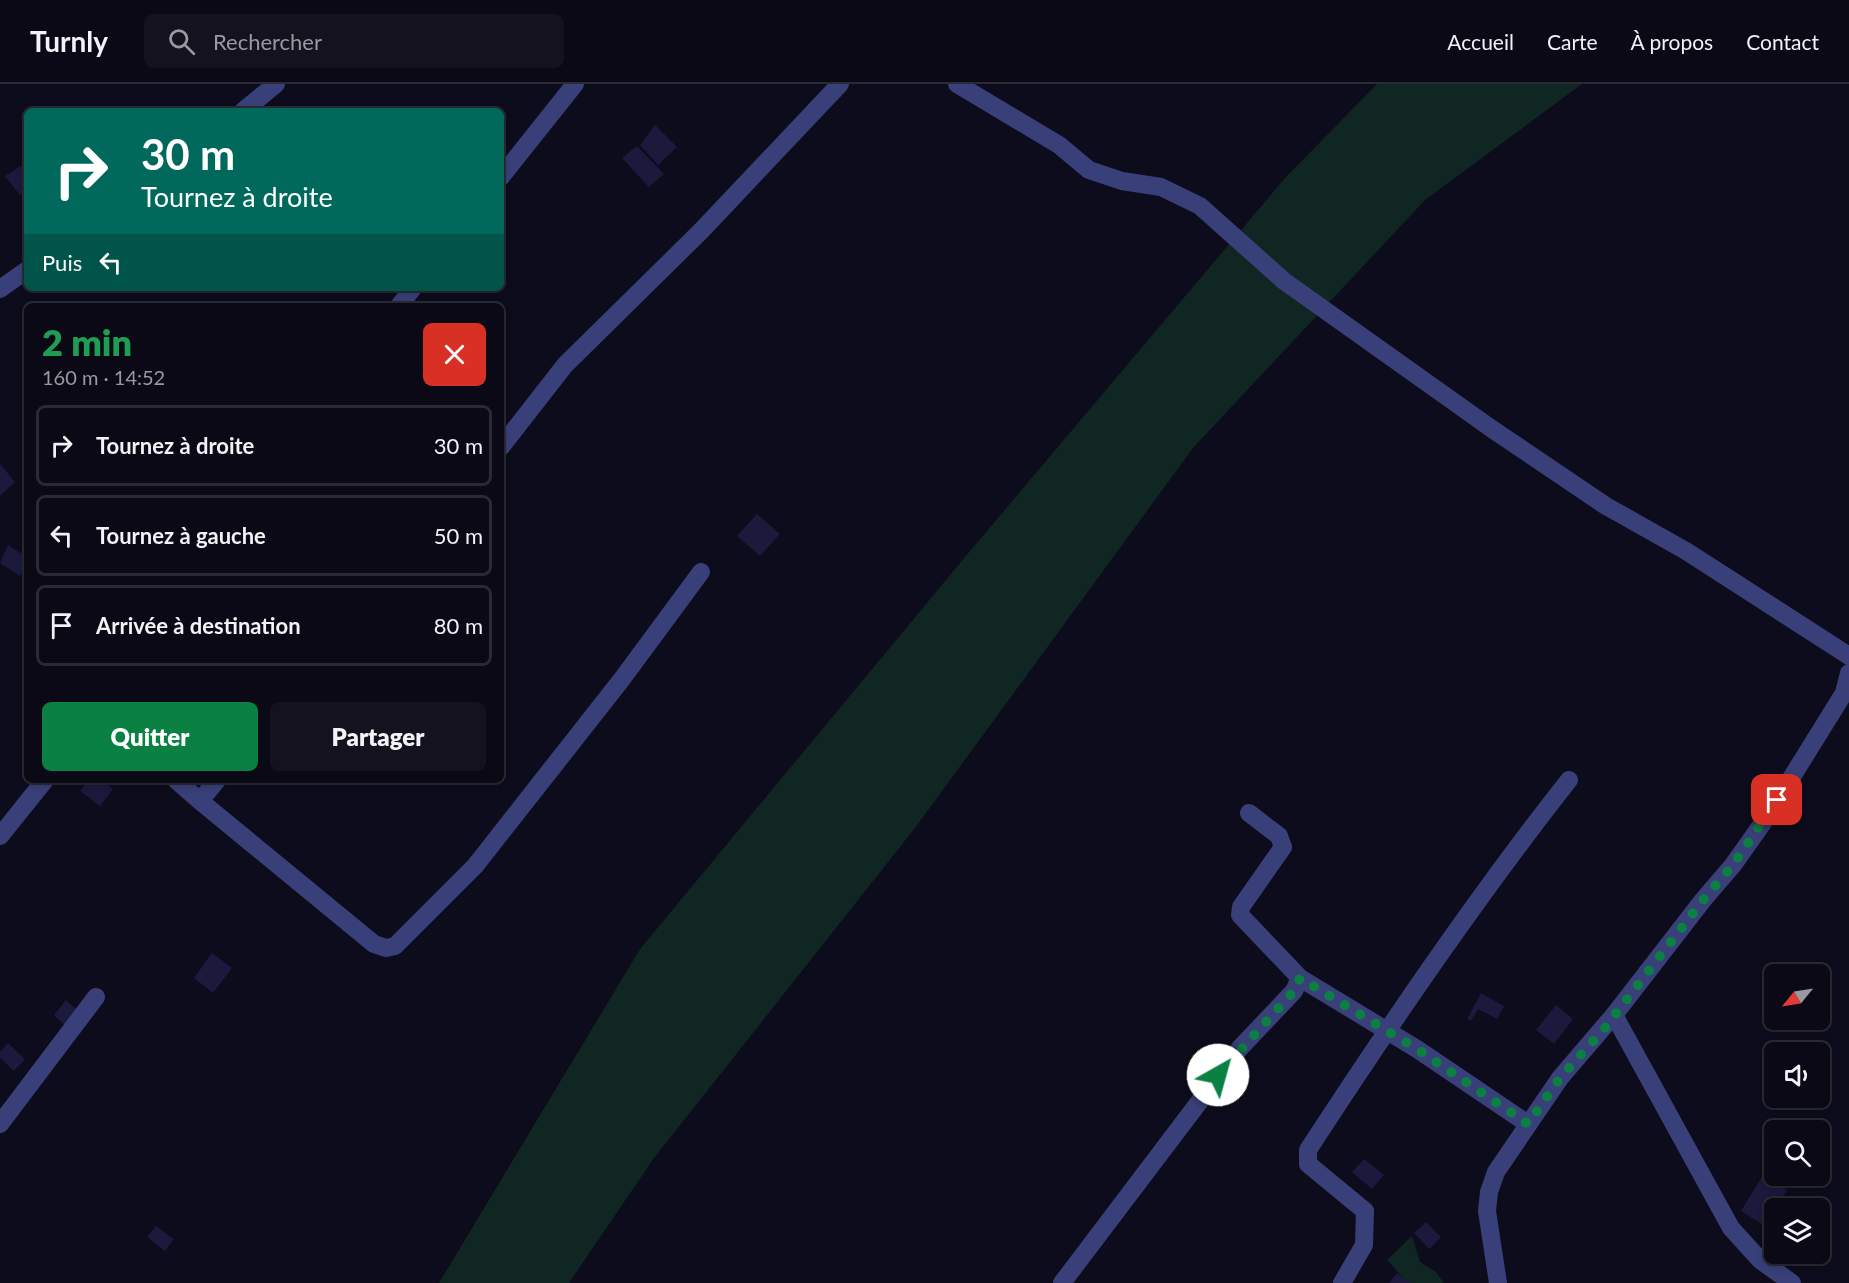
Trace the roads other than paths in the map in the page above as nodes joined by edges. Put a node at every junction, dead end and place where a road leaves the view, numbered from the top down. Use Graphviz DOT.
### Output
graph roads {
  1 [pos="276,84"];
  2 [pos="575,84"];
  3 [pos="840,84"];
  4 [pos="957,84"];
  5 [pos="247,108"];
  6 [pos="504,173"];
  7 [pos="24,272"];
  8 [pos="0,289"];
  9 [pos="411,291"];
  10 [pos="401,303"];
  11 [pos="504,443"];
  12 [pos="701,573"];
  13 [pos="1849,656"];
  14 [pos="1849,673"];
  15 [pos="1569,780"];
  16 [pos="43,783"];
  17 [pos="179,783"];
  18 [pos="215,783"];
  19 [pos="200,801"];
  20 [pos="1249,813"];
  21 [pos="0,836"];
  22 [pos="1300,978"];
  23 [pos="96,998"];
  24 [pos="1614,1016"];
  25 [pos="1385,1031"];
  26 [pos="0,1124"];
  27 [pos="1528,1124"];
  28 [pos="1062,1283"];
  29 [pos="1342,1283"];
  30 [pos="1498,1283"];
  31 [pos="1792,1283"];
  1 -- 5 [label="street"];
  2 -- 6 [label="street"];
  3 -- 11 [label="street"];
  4 -- 13 [label="street"];
  7 -- 8 [label="street"];
  9 -- 10 [label="street"];
  12 -- 19 [label="street"];
  14 -- 24 [label="street"];
  15 -- 25 [label="street"];
  16 -- 21 [label="street"];
  17 -- 19 [label="street"];
  18 -- 19 [label="street"];
  20 -- 22 [label="street"];
  22 -- 25 [label="street"];
  22 -- 28 [label="street"];
  23 -- 26 [label="street"];
  24 -- 27 [label="street"];
  24 -- 31 [label="street"];
  25 -- 27 [label="street"];
  25 -- 29 [label="street"];
  27 -- 30 [label="street"];
}
